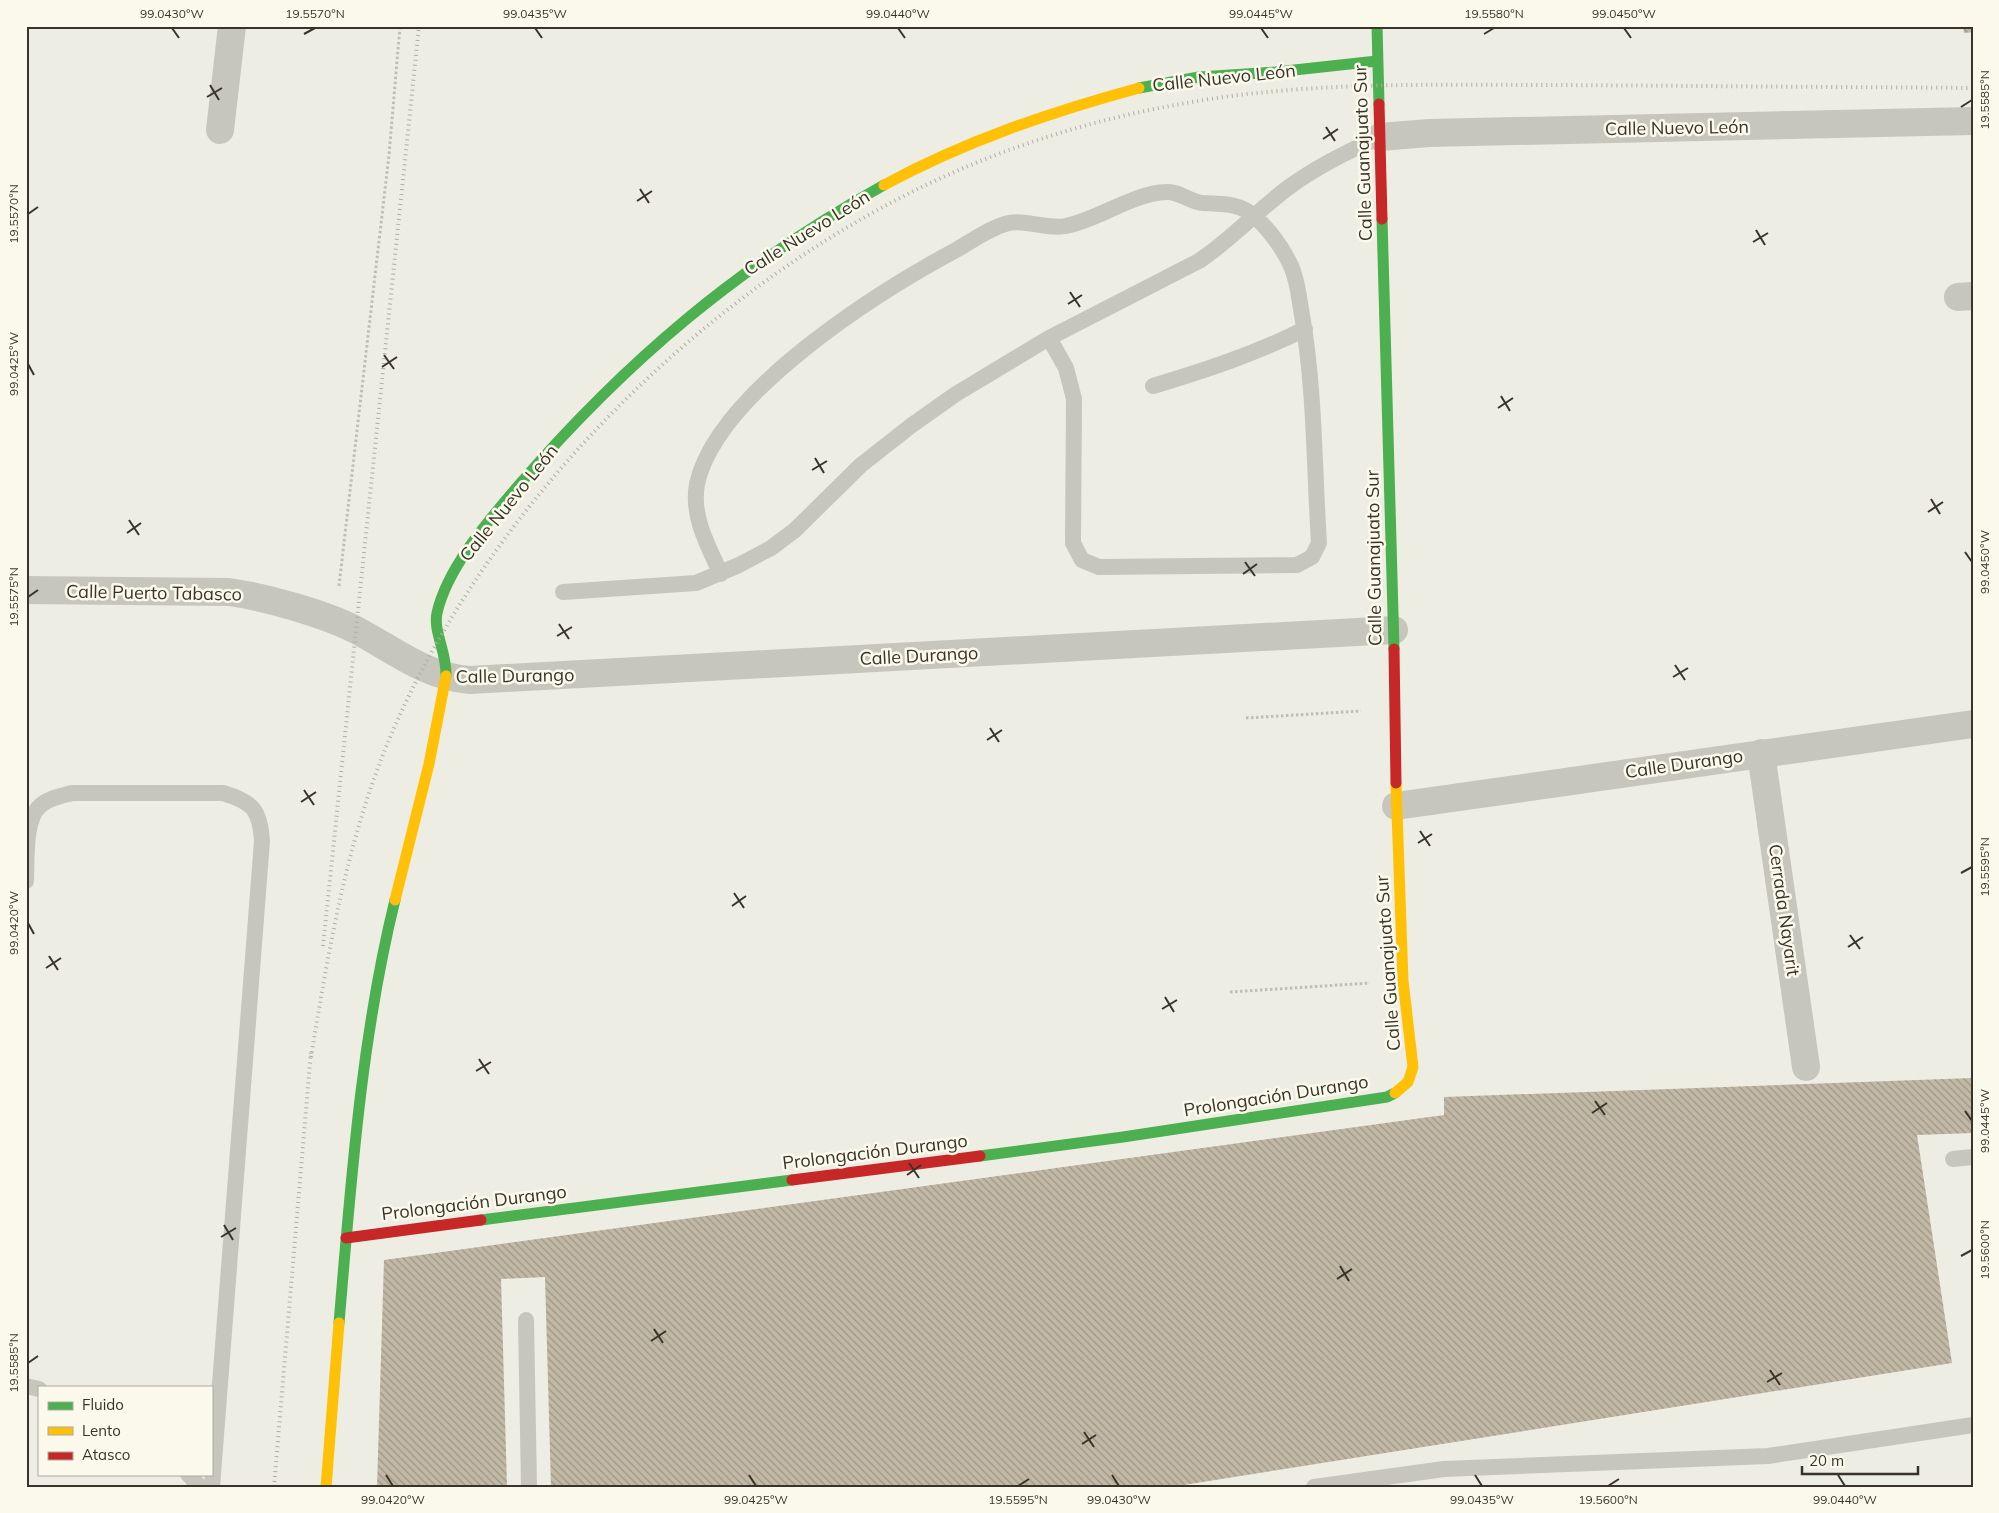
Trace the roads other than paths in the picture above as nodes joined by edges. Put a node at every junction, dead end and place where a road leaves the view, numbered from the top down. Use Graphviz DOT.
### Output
graph roads {
  1 [pos="232,26"];
  2 [pos="1377,26"];
  3 [pos="1377,61"];
  4 [pos="1973,121"];
  5 [pos="220,130"];
  6 [pos="1380,137"];
  7 [pos="1256,217"];
  8 [pos="1305,329"];
  9 [pos="1050,338"];
  10 [pos="1152,386"];
  11 [pos="721,574"];
  12 [pos="26,590"];
  13 [pos="563,592"];
  14 [pos="1394,630"];
  15 [pos="444,676"];
  16 [pos="1973,724"];
  17 [pos="1761,753"];
  18 [pos="1396,806"];
  19 [pos="26,881"];
  20 [pos="1806,1067"];
  21 [pos="1406,1087"];
  22 [pos="1973,1158"];
  23 [pos="1953,1159"];
  24 [pos="346,1238"];
  25 [pos="526,1320"];
  26 [pos="1973,1425"];
  27 [pos="190,1476"];
  28 [pos="200,1487"];
  29 [pos="212,1487"];
  30 [pos="326,1487"];
  31 [pos="529,1487"];
  32 [pos="1314,1487"];
  1 -- 5 [label="street"];
  2 -- 3 [label="street, Calle Guanajuato Sur"];
  3 -- 6 [label="street, Calle Guanajuato Sur"];
  3 -- 15 [label="street, Calle Nuevo León"];
  4 -- 6 [label="street, Calle Nuevo León"];
  6 -- 7 [label="lane"];
  6 -- 14 [label="street, Calle Guanajuato Sur"];
  7 -- 8 [label="lane"];
  7 -- 9 [label="lane"];
  7 -- 11 [label="lane"];
  8 -- 9 [label="lane"];
  8 -- 10 [label="lane"];
  9 -- 11 [label="lane"];
  11 -- 13 [label="lane"];
  12 -- 15 [label="street, Calle Puerto Tabasco"];
  14 -- 15 [label="street, Calle Durango"];
  14 -- 18 [label="street, Calle Guanajuato Sur"];
  15 -- 24 [label="street, Calle Nuevo León"];
  16 -- 17 [label="street, Calle Durango"];
  17 -- 18 [label="street, Calle Durango"];
  17 -- 20 [label="street, Cerrada Nayarit"];
  18 -- 21 [label="street, Calle Guanajuato Sur"];
  19 -- 29 [label="lane"];
  21 -- 24 [label="street, Prolongación Durango"];
  22 -- 23 [label="lane"];
  24 -- 30 [label="street, Calle Nuevo León"];
  25 -- 31 [label="lane"];
  26 -- 32 [label="lane"];
  27 -- 28 [label="lane"];
}
